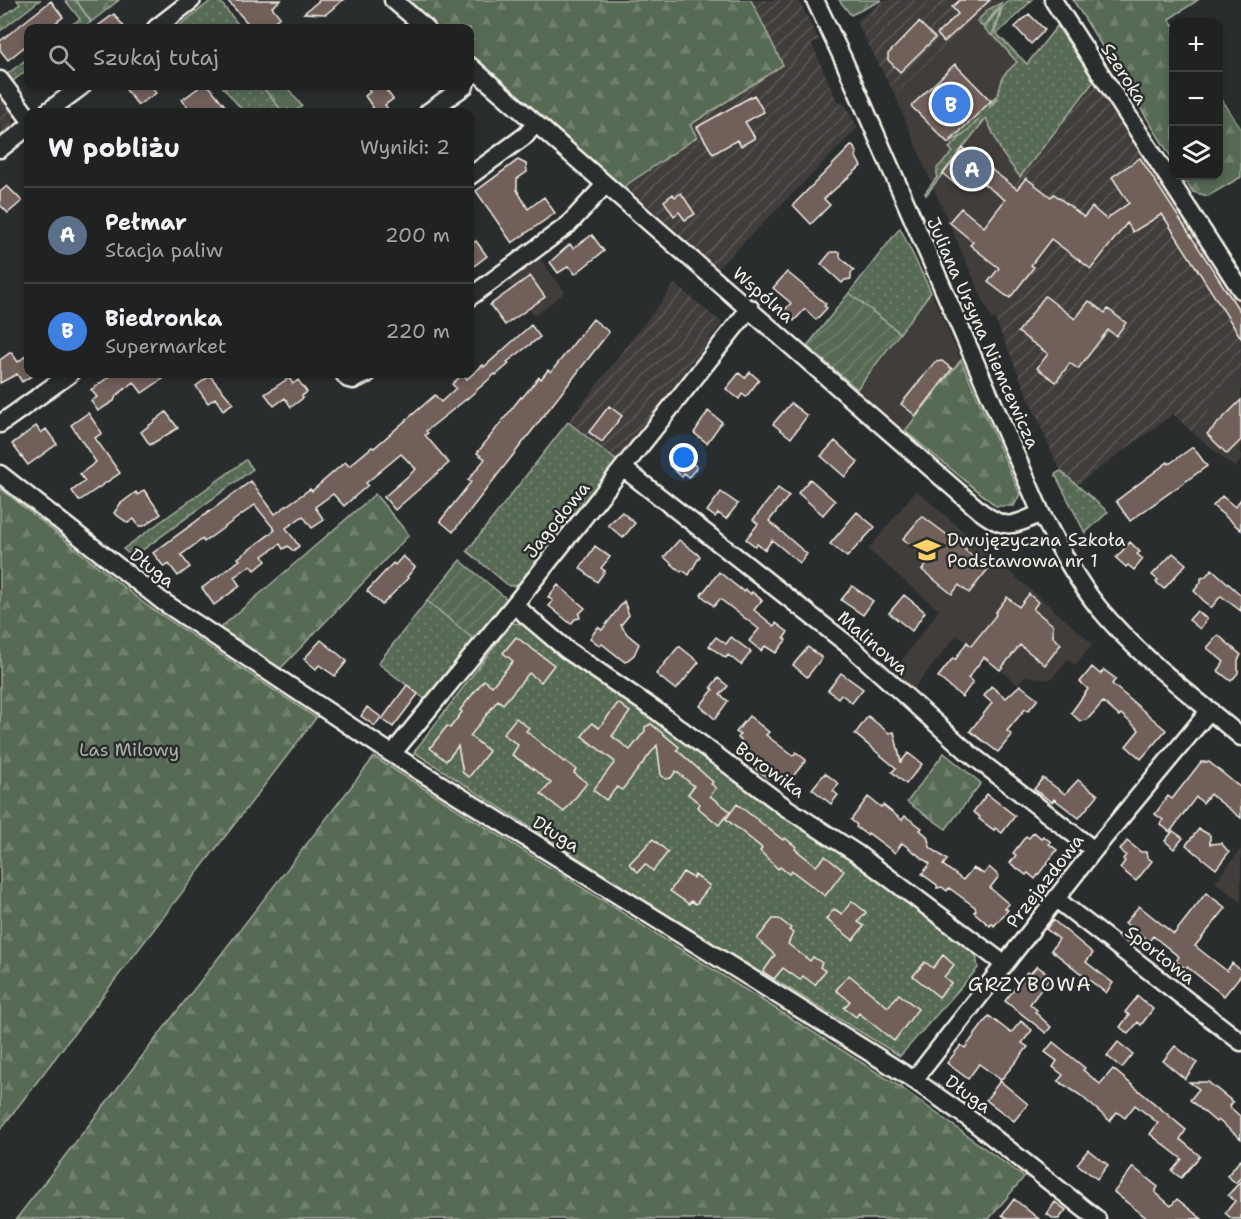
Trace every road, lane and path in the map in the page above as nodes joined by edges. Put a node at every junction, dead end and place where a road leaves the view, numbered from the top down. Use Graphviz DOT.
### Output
graph roads {
  1 [pos="192,0"];
  2 [pos="393,0"];
  3 [pos="815,0"];
  4 [pos="1053,0"];
  5 [pos="161,24"];
  6 [pos="421,24"];
  7 [pos="474,75"];
  8 [pos="0,80"];
  9 [pos="77,90"];
  10 [pos="459,90"];
  11 [pos="52,108"];
  12 [pos="434,108"];
  13 [pos="24,112"];
  14 [pos="535,124"];
  15 [pos="24,130"];
  16 [pos="0,149"];
  17 [pos="474,173"];
  18 [pos="606,185"];
  19 [pos="1241,290"];
  20 [pos="474,294"];
  21 [pos="750,308"];
  22 [pos="64,378"];
  23 [pos="0,424"];
  24 [pos="623,468"];
  25 [pos="0,474"];
  26 [pos="1041,513"];
  27 [pos="514,605"];
  28 [pos="1210,710"];
  29 [pos="1241,737"];
  30 [pos="392,754"];
  31 [pos="1095,850"];
  32 [pos="1056,899"];
  33 [pos="1004,964"];
  34 [pos="1241,1041"];
  35 [pos="914,1080"];
  36 [pos="1097,1219"];
  1 -- 5 [label="street"];
  2 -- 6 [label="street"];
  3 -- 26 [label="street, Juliana Ursyna Niemcewicza"];
  4 -- 19 [label="street, Szeroka"];
  7 -- 14 [label="street, Wspólna"];
  8 -- 13 [label="street"];
  9 -- 11 [label="street"];
  10 -- 12 [label="street"];
  14 -- 17 [label="street"];
  14 -- 18 [label="street, Wspólna"];
  15 -- 16 [label="street"];
  18 -- 20 [label="street"];
  18 -- 21 [label="street, Wspólna"];
  21 -- 24 [label="street, Jagodowa"];
  21 -- 26 [label="street, Wspólna"];
  22 -- 23 [label="street"];
  24 -- 27 [label="street, Jagodowa"];
  24 -- 31 [label="street, Malinowa"];
  25 -- 30 [label="street, Długa"];
  26 -- 28 [label="street, Juliana Ursyna Niemcewicza"];
  27 -- 30 [label="street, Jagodowa"];
  27 -- 33 [label="street, Borowika"];
  28 -- 29 [label="street"];
  28 -- 31 [label="street, Przejazdowa"];
  30 -- 35 [label="street, Długa"];
  31 -- 32 [label="street, Przejazdowa"];
  32 -- 33 [label="street, Przejazdowa"];
  32 -- 34 [label="street, Sportowa"];
  33 -- 35 [label="street, Przejazdowa"];
  35 -- 36 [label="street, Długa"];
}
